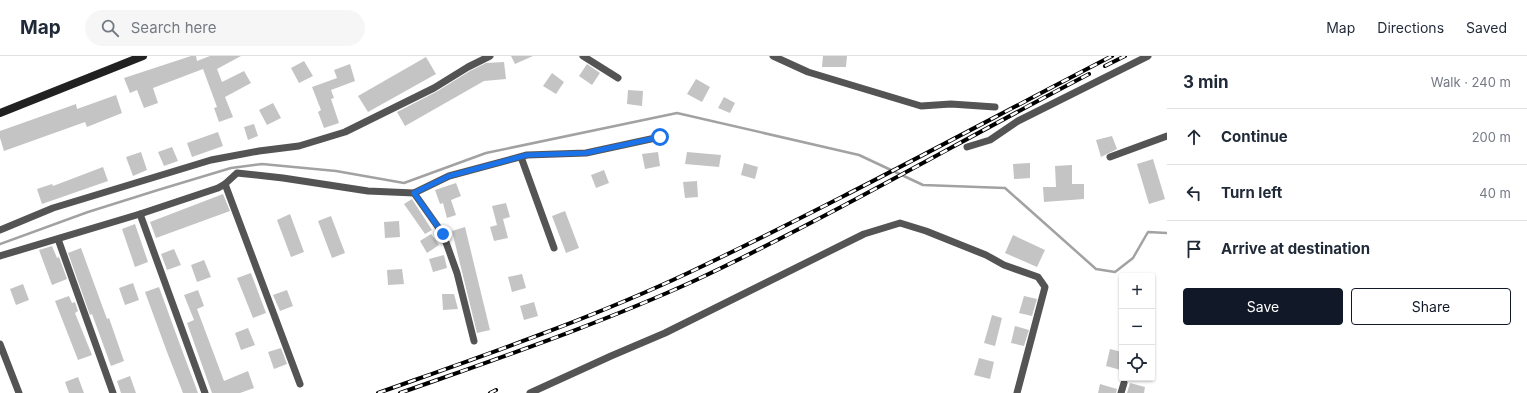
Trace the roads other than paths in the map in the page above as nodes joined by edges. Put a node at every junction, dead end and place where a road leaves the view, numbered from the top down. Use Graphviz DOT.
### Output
graph roads {
  1 [pos="143,56"];
  2 [pos="490,56"];
  3 [pos="583,56"];
  4 [pos="772,56"];
  5 [pos="1148,56"];
  6 [pos="618,78"];
  7 [pos="995,107"];
  8 [pos="0,113"];
  9 [pos="1167,136"];
  10 [pos="660,137"];
  11 [pos="967,147"];
  12 [pos="521,157"];
  13 [pos="1110,158"];
  14 [pos="225,184"];
  15 [pos="414,193"];
  16 [pos="140,214"];
  17 [pos="0,230"];
  18 [pos="58,239"];
  19 [pos="554,248"];
  20 [pos="0,256"];
  21 [pos="474,341"];
  22 [pos="0,344"];
  23 [pos="1124,383"];
  24 [pos="300,384"];
  25 [pos="19,393"];
  26 [pos="113,393"];
  27 [pos="205,393"];
  28 [pos="530,393"];
  29 [pos="1017,393"];
  30 [pos="1122,393"];
  1 -- 8 [label="main road"];
  2 -- 17 [label="street"];
  3 -- 6 [label="street"];
  4 -- 7 [label="street"];
  5 -- 11 [label="street"];
  9 -- 13 [label="street"];
  10 -- 12 [label="street"];
  12 -- 15 [label="street"];
  12 -- 19 [label="street"];
  14 -- 15 [label="street"];
  14 -- 16 [label="street"];
  14 -- 24 [label="street"];
  15 -- 21 [label="street"];
  16 -- 18 [label="street"];
  16 -- 27 [label="street"];
  18 -- 20 [label="street"];
  18 -- 26 [label="street"];
  22 -- 25 [label="street"];
  23 -- 30 [label="street"];
  28 -- 29 [label="street"];
}
